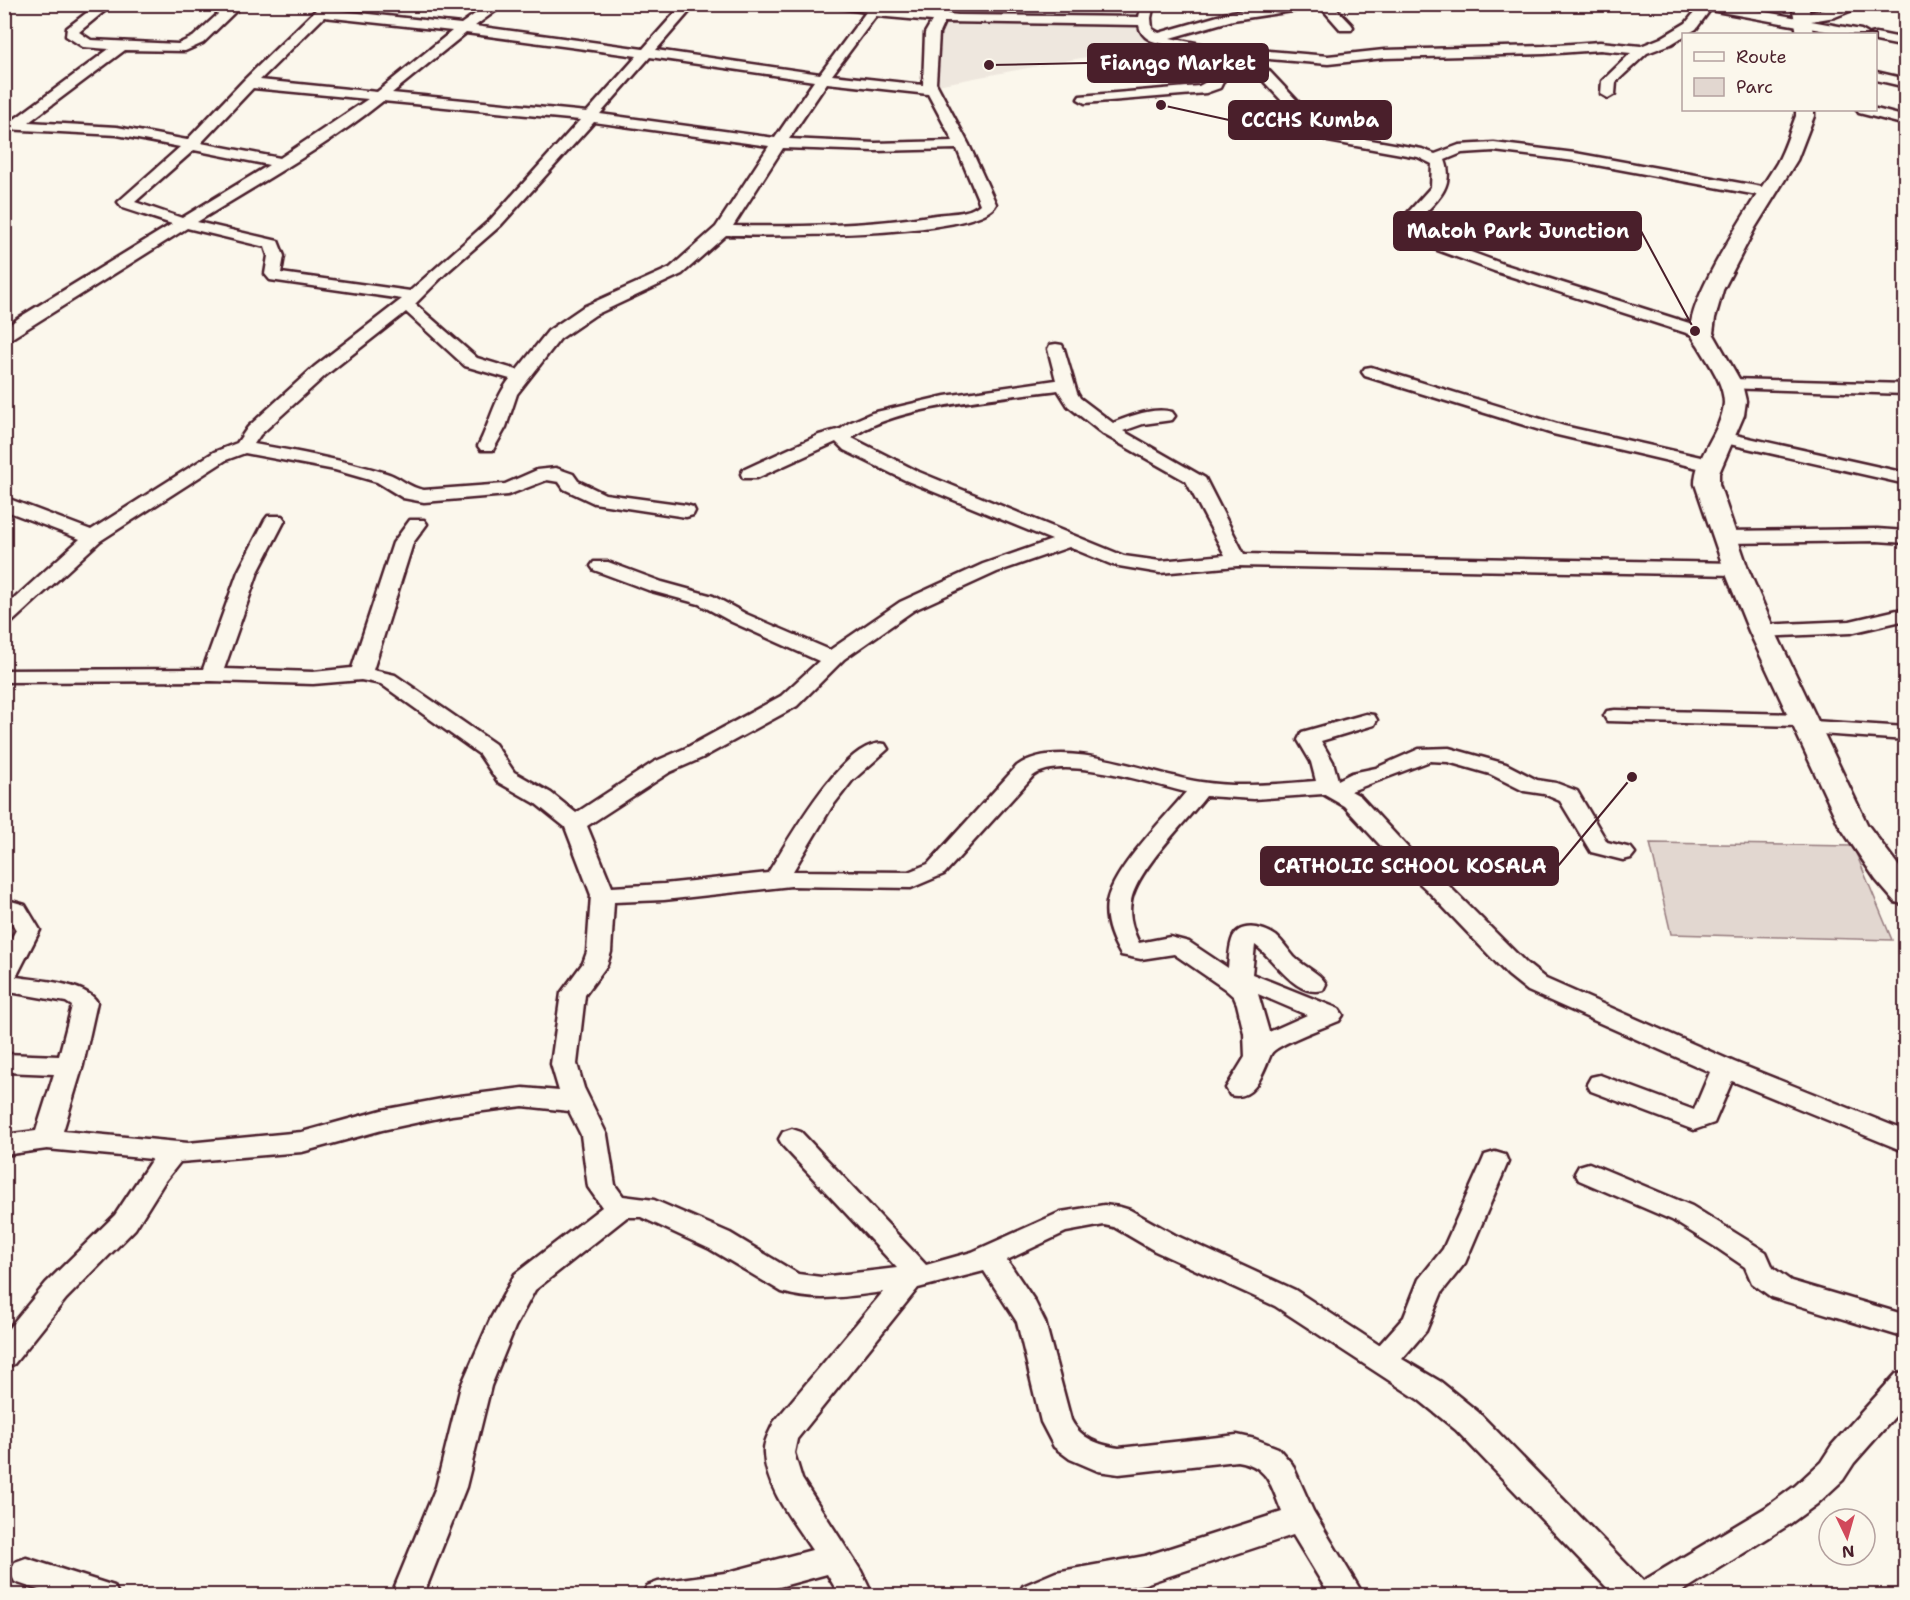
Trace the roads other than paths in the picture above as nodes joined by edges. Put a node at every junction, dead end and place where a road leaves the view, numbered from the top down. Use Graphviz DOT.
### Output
graph roads {
  1 [pos="107,4"];
  2 [pos="237,4"];
  3 [pos="499,4"];
  4 [pos="690,4"];
  5 [pos="840,4"];
  6 [pos="947,4"];
  7 [pos="1148,4"];
  8 [pos="1313,4"];
  9 [pos="1325,4"];
  10 [pos="1861,4"];
  11 [pos="1704,5"];
  12 [pos="876,8"];
  13 [pos="326,9"];
  14 [pos="939,17"];
  15 [pos="1803,20"];
  16 [pos="1145,21"];
  17 [pos="1346,27"];
  18 [pos="462,30"];
  19 [pos="1857,33"];
  20 [pos="1877,37"];
  21 [pos="1156,38"];
  22 [pos="1905,43"];
  23 [pos="121,46"];
  24 [pos="1192,47"];
  25 [pos="1642,50"];
  26 [pos="648,53"];
  27 [pos="1245,53"];
  28 [pos="1877,76"];
  29 [pos="822,80"];
  30 [pos="1905,83"];
  31 [pos="249,84"];
  32 [pos="932,90"];
  33 [pos="1608,94"];
  34 [pos="382,95"];
  35 [pos="1085,99"];
  36 [pos="1805,111"];
  37 [pos="1868,111"];
  38 [pos="590,117"];
  39 [pos="1905,121"];
  40 [pos="10,126"];
  41 [pos="777,143"];
  42 [pos="962,145"];
  43 [pos="190,146"];
  44 [pos="1436,159"];
  45 [pos="282,163"];
  46 [pos="1768,192"];
  47 [pos="183,223"];
  48 [pos="722,230"];
  49 [pos="410,300"];
  50 [pos="1702,333"];
  51 [pos="4,338"];
  52 [pos="1056,349"];
  53 [pos="1371,372"];
  54 [pos="519,376"];
  55 [pos="1065,384"];
  56 [pos="1731,384"];
  57 [pos="1905,389"];
  58 [pos="1166,416"];
  59 [pos="1109,429"];
  60 [pos="844,434"];
  61 [pos="1722,437"];
  62 [pos="487,446"];
  63 [pos="243,447"];
  64 [pos="1711,465"];
  65 [pos="750,474"];
  66 [pos="1905,479"];
  67 [pos="4,503"];
  68 [pos="686,511"];
  69 [pos="275,520"];
  70 [pos="417,524"];
  71 [pos="93,537"];
  72 [pos="1724,537"];
  73 [pos="1905,537"];
  74 [pos="1068,541"];
  75 [pos="1236,560"];
  76 [pos="601,566"];
  77 [pos="1736,568"];
  78 [pos="1905,614"];
  79 [pos="4,619"];
  80 [pos="1762,631"];
  81 [pos="832,659"];
  82 [pos="211,675"];
  83 [pos="361,675"];
  84 [pos="4,676"];
  85 [pos="1616,716"];
  86 [pos="1366,720"];
  87 [pos="1805,723"];
  88 [pos="1905,734"];
  89 [pos="877,749"];
  90 [pos="1200,789"];
  91 [pos="1331,789"];
  92 [pos="575,824"];
  93 [pos="1623,853"];
  94 [pos="1896,874"];
  95 [pos="776,879"];
  96 [pos="603,895"];
  97 [pos="1905,895"];
  98 [pos="4,908"];
  99 [pos="4,976"];
  100 [pos="1232,977"];
  101 [pos="4,984"];
  102 [pos="1314,984"];
  103 [pos="1258,1052"];
  104 [pos="4,1063"];
  105 [pos="70,1065"];
  106 [pos="1725,1068"];
  107 [pos="1600,1084"];
  108 [pos="1239,1088"];
  109 [pos="577,1102"];
  110 [pos="47,1139"];
  111 [pos="792,1139"];
  112 [pos="1905,1142"];
  113 [pos="4,1145"];
  114 [pos="172,1153"];
  115 [pos="1495,1162"];
  116 [pos="1589,1173"];
  117 [pos="618,1206"];
  118 [pos="990,1257"];
  119 [pos="908,1279"];
  120 [pos="1905,1327"];
  121 [pos="4,1356"];
  122 [pos="1382,1361"];
  123 [pos="1905,1383"];
  124 [pos="1301,1519"];
  125 [pos="834,1558"];
  126 [pos="26,1572"];
  127 [pos="103,1596"];
  128 [pos="407,1596"];
  129 [pos="658,1596"];
  130 [pos="857,1596"];
  131 [pos="1034,1596"];
  132 [pos="1348,1596"];
  133 [pos="1636,1596"];
  134 [pos="1646,1596"];
  1 -- 23 [label="street"];
  2 -- 23 [label="street"];
  3 -- 18 [label="street"];
  4 -- 26 [label="street"];
  5 -- 12 [label="street"];
  6 -- 14 [label="street"];
  7 -- 16 [label="street"];
  8 -- 21 [label="street"];
  9 -- 17 [label="street"];
  10 -- 15 [label="street"];
  11 -- 15 [label="street"];
  11 -- 25 [label="street"];
  12 -- 14 [label="street"];
  12 -- 29 [label="street"];
  13 -- 18 [label="street"];
  13 -- 31 [label="street"];
  14 -- 16 [label="street"];
  14 -- 32 [label="street"];
  15 -- 19 [label="street"];
  16 -- 21 [label="street"];
  18 -- 26 [label="street"];
  18 -- 34 [label="street"];
  20 -- 22 [label="street"];
  21 -- 24 [label="street"];
  23 -- 40 [label="street"];
  24 -- 27 [label="street"];
  24 -- 35 [label="street"];
  25 -- 27 [label="street"];
  25 -- 33 [label="street"];
  26 -- 29 [label="street"];
  26 -- 38 [label="street"];
  27 -- 44 [label="street"];
  28 -- 30 [label="street"];
  29 -- 32 [label="street"];
  29 -- 41 [label="street"];
  31 -- 34 [label="street"];
  31 -- 43 [label="street"];
  32 -- 42 [label="street"];
  34 -- 38 [label="street"];
  34 -- 45 [label="street"];
  36 -- 46 [label="main road"];
  37 -- 39 [label="street"];
  38 -- 41 [label="street"];
  38 -- 49 [label="street"];
  40 -- 43 [label="street"];
  41 -- 42 [label="street"];
  41 -- 48 [label="street"];
  42 -- 48 [label="street"];
  43 -- 45 [label="street"];
  43 -- 47 [label="street"];
  44 -- 46 [label="street"];
  44 -- 50 [label="street"];
  45 -- 47 [label="street"];
  46 -- 50 [label="main road"];
  47 -- 49 [label="street"];
  47 -- 51 [label="street"];
  48 -- 54 [label="street"];
  49 -- 54 [label="street"];
  49 -- 63 [label="street"];
  50 -- 56 [label="main road"];
  52 -- 55 [label="street"];
  53 -- 64 [label="street"];
  54 -- 62 [label="street"];
  55 -- 59 [label="street"];
  55 -- 60 [label="street"];
  56 -- 57 [label="street"];
  56 -- 61 [label="main road"];
  58 -- 59 [label="street"];
  59 -- 75 [label="street"];
  60 -- 65 [label="street"];
  60 -- 74 [label="street"];
  61 -- 64 [label="main road"];
  61 -- 66 [label="street"];
  63 -- 68 [label="street"];
  63 -- 71 [label="street"];
  64 -- 72 [label="main road"];
  67 -- 71 [label="street"];
  69 -- 82 [label="street"];
  70 -- 83 [label="street"];
  71 -- 79 [label="street"];
  72 -- 73 [label="street"];
  72 -- 77 [label="main road"];
  74 -- 75 [label="street"];
  74 -- 81 [label="street"];
  75 -- 77 [label="street"];
  76 -- 81 [label="street"];
  77 -- 80 [label="main road"];
  78 -- 80 [label="street"];
  80 -- 87 [label="main road"];
  81 -- 92 [label="street"];
  82 -- 83 [label="street"];
  82 -- 84 [label="street"];
  83 -- 92 [label="street"];
  85 -- 87 [label="street"];
  86 -- 91 [label="street"];
  87 -- 88 [label="street"];
  87 -- 94 [label="main road"];
  89 -- 95 [label="street"];
  90 -- 91 [label="street"];
  90 -- 95 [label="street"];
  90 -- 100 [label="street"];
  91 -- 93 [label="street"];
  91 -- 106 [label="street"];
  92 -- 96 [label="street"];
  94 -- 97 [label="main road"];
  95 -- 96 [label="street"];
  96 -- 109 [label="street"];
  98 -- 99 [label="street"];
  100 -- 102 [label="street"];
  100 -- 103 [label="street"];
  100 -- 103 [label="street"];
  101 -- 105 [label="street"];
  103 -- 108 [label="street"];
  104 -- 105 [label="street"];
  105 -- 110 [label="street"];
  106 -- 107 [label="street"];
  106 -- 112 [label="street"];
  109 -- 114 [label="street"];
  109 -- 117 [label="street"];
  110 -- 113 [label="street"];
  110 -- 114 [label="street"];
  111 -- 119 [label="street"];
  114 -- 121 [label="street"];
  115 -- 122 [label="street"];
  116 -- 120 [label="street"];
  117 -- 119 [label="street"];
  117 -- 128 [label="street"];
  118 -- 119 [label="street"];
  118 -- 122 [label="street"];
  118 -- 124 [label="street"];
  119 -- 125 [label="street"];
  122 -- 133 [label="street"];
  123 -- 134 [label="street"];
  124 -- 131 [label="street"];
  124 -- 132 [label="street"];
  125 -- 129 [label="street"];
  125 -- 130 [label="street"];
  126 -- 127 [label="street"];
}
